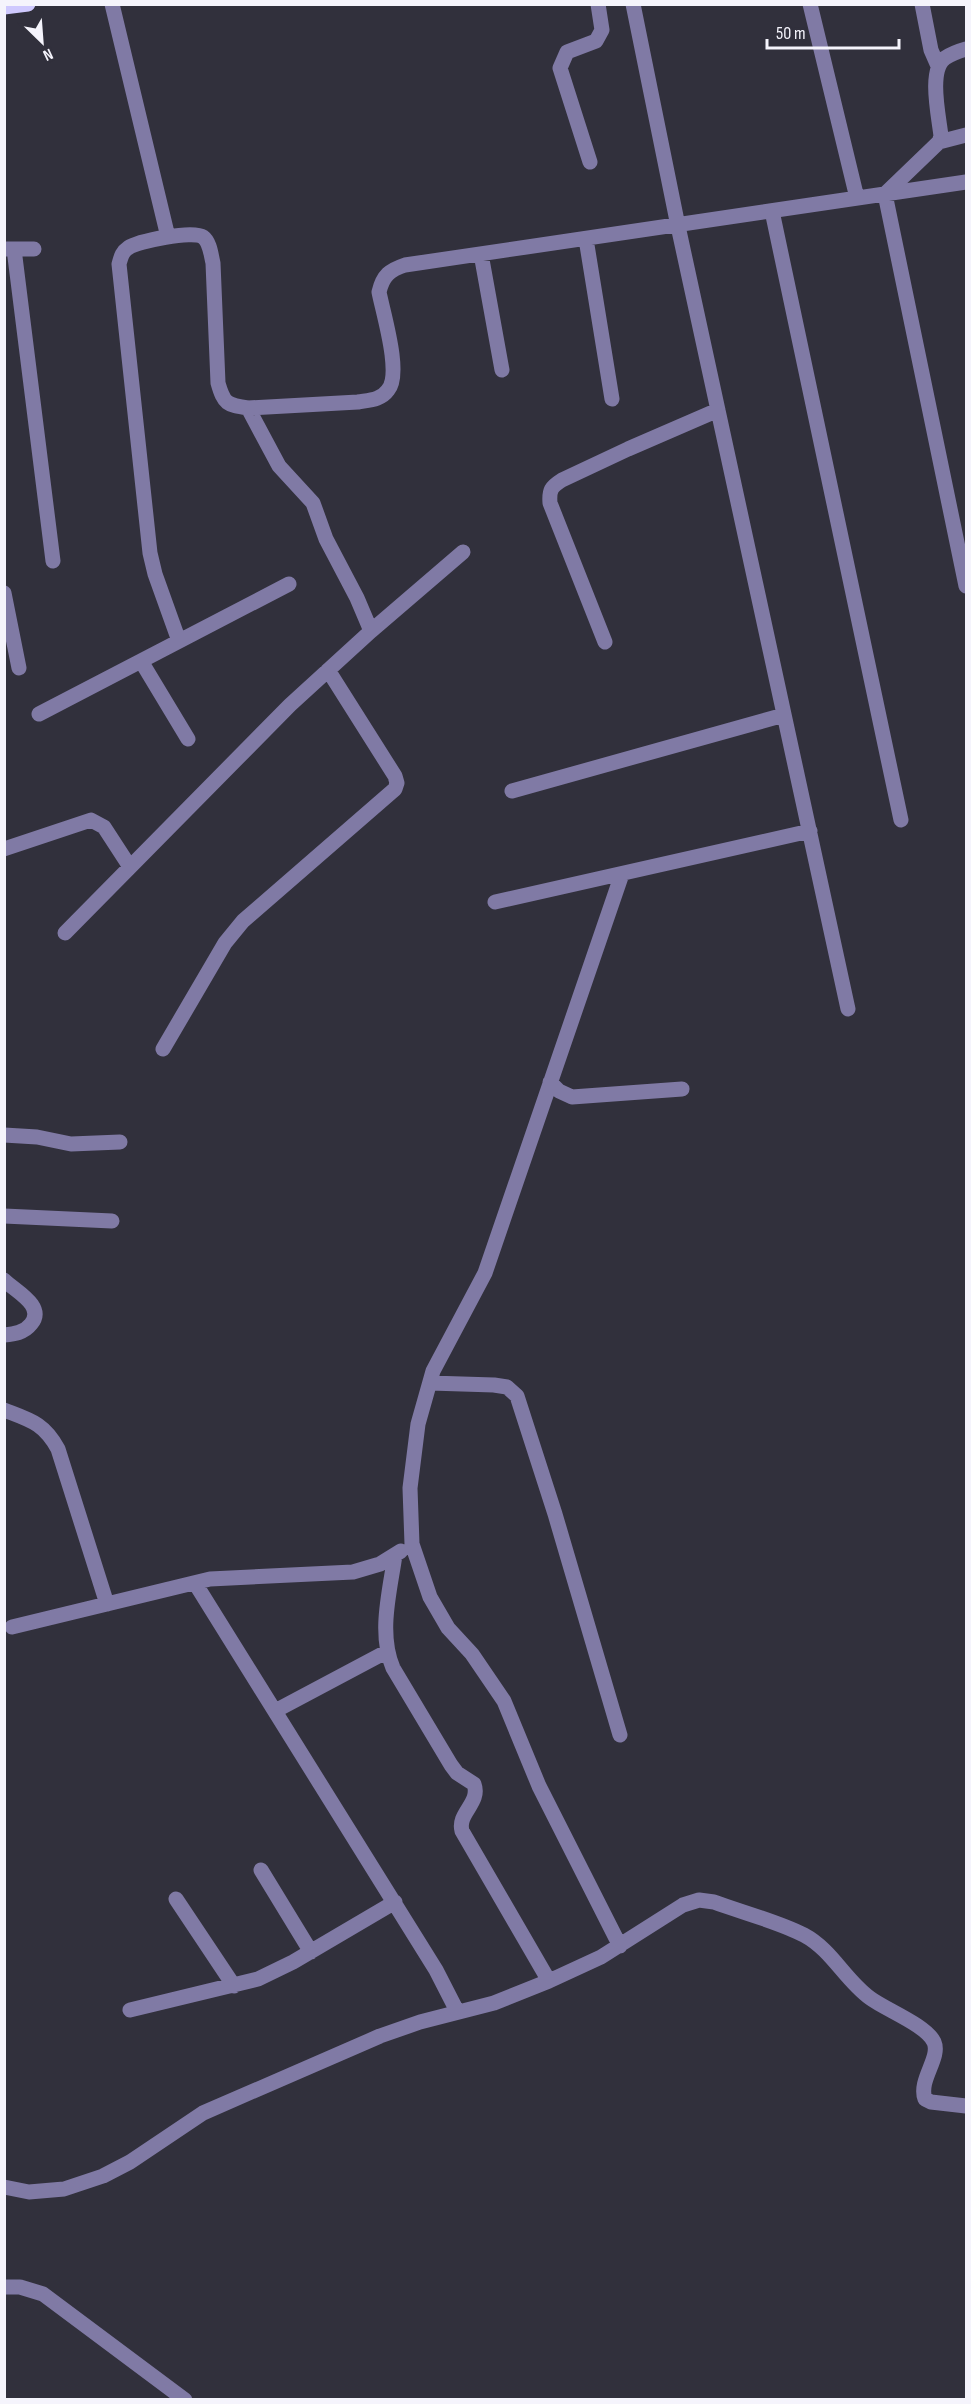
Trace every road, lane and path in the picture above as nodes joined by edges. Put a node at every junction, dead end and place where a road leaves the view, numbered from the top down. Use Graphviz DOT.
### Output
graph roads {
  1 [pos="28,4"];
  2 [pos="112,4"];
  3 [pos="598,4"];
  4 [pos="633,4"];
  5 [pos="810,4"];
  6 [pos="922,4"];
  7 [pos="4,7"];
  8 [pos="966,49"];
  9 [pos="938,66"];
  10 [pos="966,135"];
  11 [pos="939,142"];
  12 [pos="590,162"];
  13 [pos="966,182"];
  14 [pos="885,194"];
  15 [pos="857,198"];
  16 [pos="772,211"];
  17 [pos="678,226"];
  18 [pos="168,237"];
  19 [pos="586,239"];
  20 [pos="9,249"];
  21 [pos="34,249"];
  22 [pos="481,254"];
  23 [pos="502,370"];
  24 [pos="612,399"];
  25 [pos="248,408"];
  26 [pos="718,410"];
  27 [pos="463,552"];
  28 [pos="53,561"];
  29 [pos="289,584"];
  30 [pos="966,586"];
  31 [pos="4,593"];
  32 [pos="371,631"];
  33 [pos="179,641"];
  34 [pos="605,642"];
  35 [pos="141,661"];
  36 [pos="19,668"];
  37 [pos="328,670"];
  38 [pos="39,714"];
  39 [pos="784,715"];
  40 [pos="188,739"];
  41 [pos="512,791"];
  42 [pos="901,820"];
  43 [pos="810,831"];
  44 [pos="4,849"];
  45 [pos="130,867"];
  46 [pos="622,874"];
  47 [pos="495,902"];
  48 [pos="65,933"];
  49 [pos="848,1009"];
  50 [pos="163,1049"];
  51 [pos="550,1082"];
  52 [pos="682,1089"];
  53 [pos="4,1135"];
  54 [pos="120,1142"];
  55 [pos="4,1216"];
  56 [pos="112,1221"];
  57 [pos="4,1280"];
  58 [pos="4,1335"];
  59 [pos="430,1383"];
  60 [pos="4,1410"];
  61 [pos="412,1544"];
  62 [pos="395,1555"];
  63 [pos="195,1583"];
  64 [pos="107,1604"];
  65 [pos="12,1627"];
  66 [pos="386,1652"];
  67 [pos="275,1711"];
  68 [pos="620,1736"];
  69 [pos="261,1870"];
  70 [pos="176,1899"];
  71 [pos="395,1902"];
  72 [pos="620,1946"];
  73 [pos="311,1952"];
  74 [pos="549,1981"];
  75 [pos="234,1986"];
  76 [pos="130,2010"];
  77 [pos="457,2011"];
  78 [pos="966,2106"];
  79 [pos="4,2187"];
  80 [pos="4,2287"];
  81 [pos="184,2400"];
  1 -- 7 [label="main road"];
  2 -- 18 [label="street"];
  3 -- 12 [label="street"];
  4 -- 17 [label="street"];
  5 -- 15 [label="street"];
  6 -- 9 [label="street"];
  8 -- 9 [label="street"];
  9 -- 11 [label="street"];
  10 -- 11 [label="street"];
  11 -- 14 [label="street"];
  13 -- 14 [label="street"];
  14 -- 15 [label="street"];
  14 -- 30 [label="street"];
  15 -- 16 [label="street"];
  16 -- 17 [label="street"];
  16 -- 42 [label="street"];
  17 -- 19 [label="street"];
  17 -- 26 [label="street"];
  18 -- 25 [label="street"];
  18 -- 33 [label="street"];
  19 -- 22 [label="street"];
  19 -- 24 [label="street"];
  20 -- 21 [label="street"];
  20 -- 28 [label="street"];
  22 -- 23 [label="street"];
  22 -- 25 [label="street"];
  25 -- 32 [label="street"];
  26 -- 34 [label="street"];
  26 -- 39 [label="street"];
  27 -- 32 [label="street"];
  29 -- 33 [label="street"];
  31 -- 36 [label="street"];
  32 -- 37 [label="street"];
  33 -- 35 [label="street"];
  35 -- 38 [label="street"];
  35 -- 40 [label="street"];
  37 -- 45 [label="street"];
  37 -- 50 [label="street"];
  39 -- 41 [label="street"];
  39 -- 43 [label="street"];
  43 -- 46 [label="street"];
  43 -- 49 [label="street"];
  44 -- 45 [label="street"];
  45 -- 48 [label="street"];
  46 -- 47 [label="street"];
  46 -- 51 [label="street"];
  51 -- 52 [label="street"];
  51 -- 59 [label="street"];
  53 -- 54 [label="street"];
  55 -- 56 [label="street"];
  57 -- 58 [label="street"];
  59 -- 61 [label="street"];
  59 -- 68 [label="street"];
  60 -- 64 [label="street"];
  61 -- 62 [label="street"];
  61 -- 72 [label="street"];
  62 -- 63 [label="street"];
  62 -- 66 [label="street"];
  63 -- 64 [label="street"];
  63 -- 67 [label="street"];
  64 -- 65 [label="street"];
  66 -- 67 [label="street"];
  66 -- 74 [label="street"];
  67 -- 71 [label="street"];
  69 -- 73 [label="street"];
  70 -- 75 [label="street"];
  71 -- 73 [label="street"];
  71 -- 77 [label="street"];
  72 -- 74 [label="street"];
  72 -- 78 [label="street"];
  73 -- 75 [label="street"];
  74 -- 77 [label="street"];
  75 -- 76 [label="street"];
  77 -- 79 [label="street"];
  80 -- 81 [label="street"];
}
